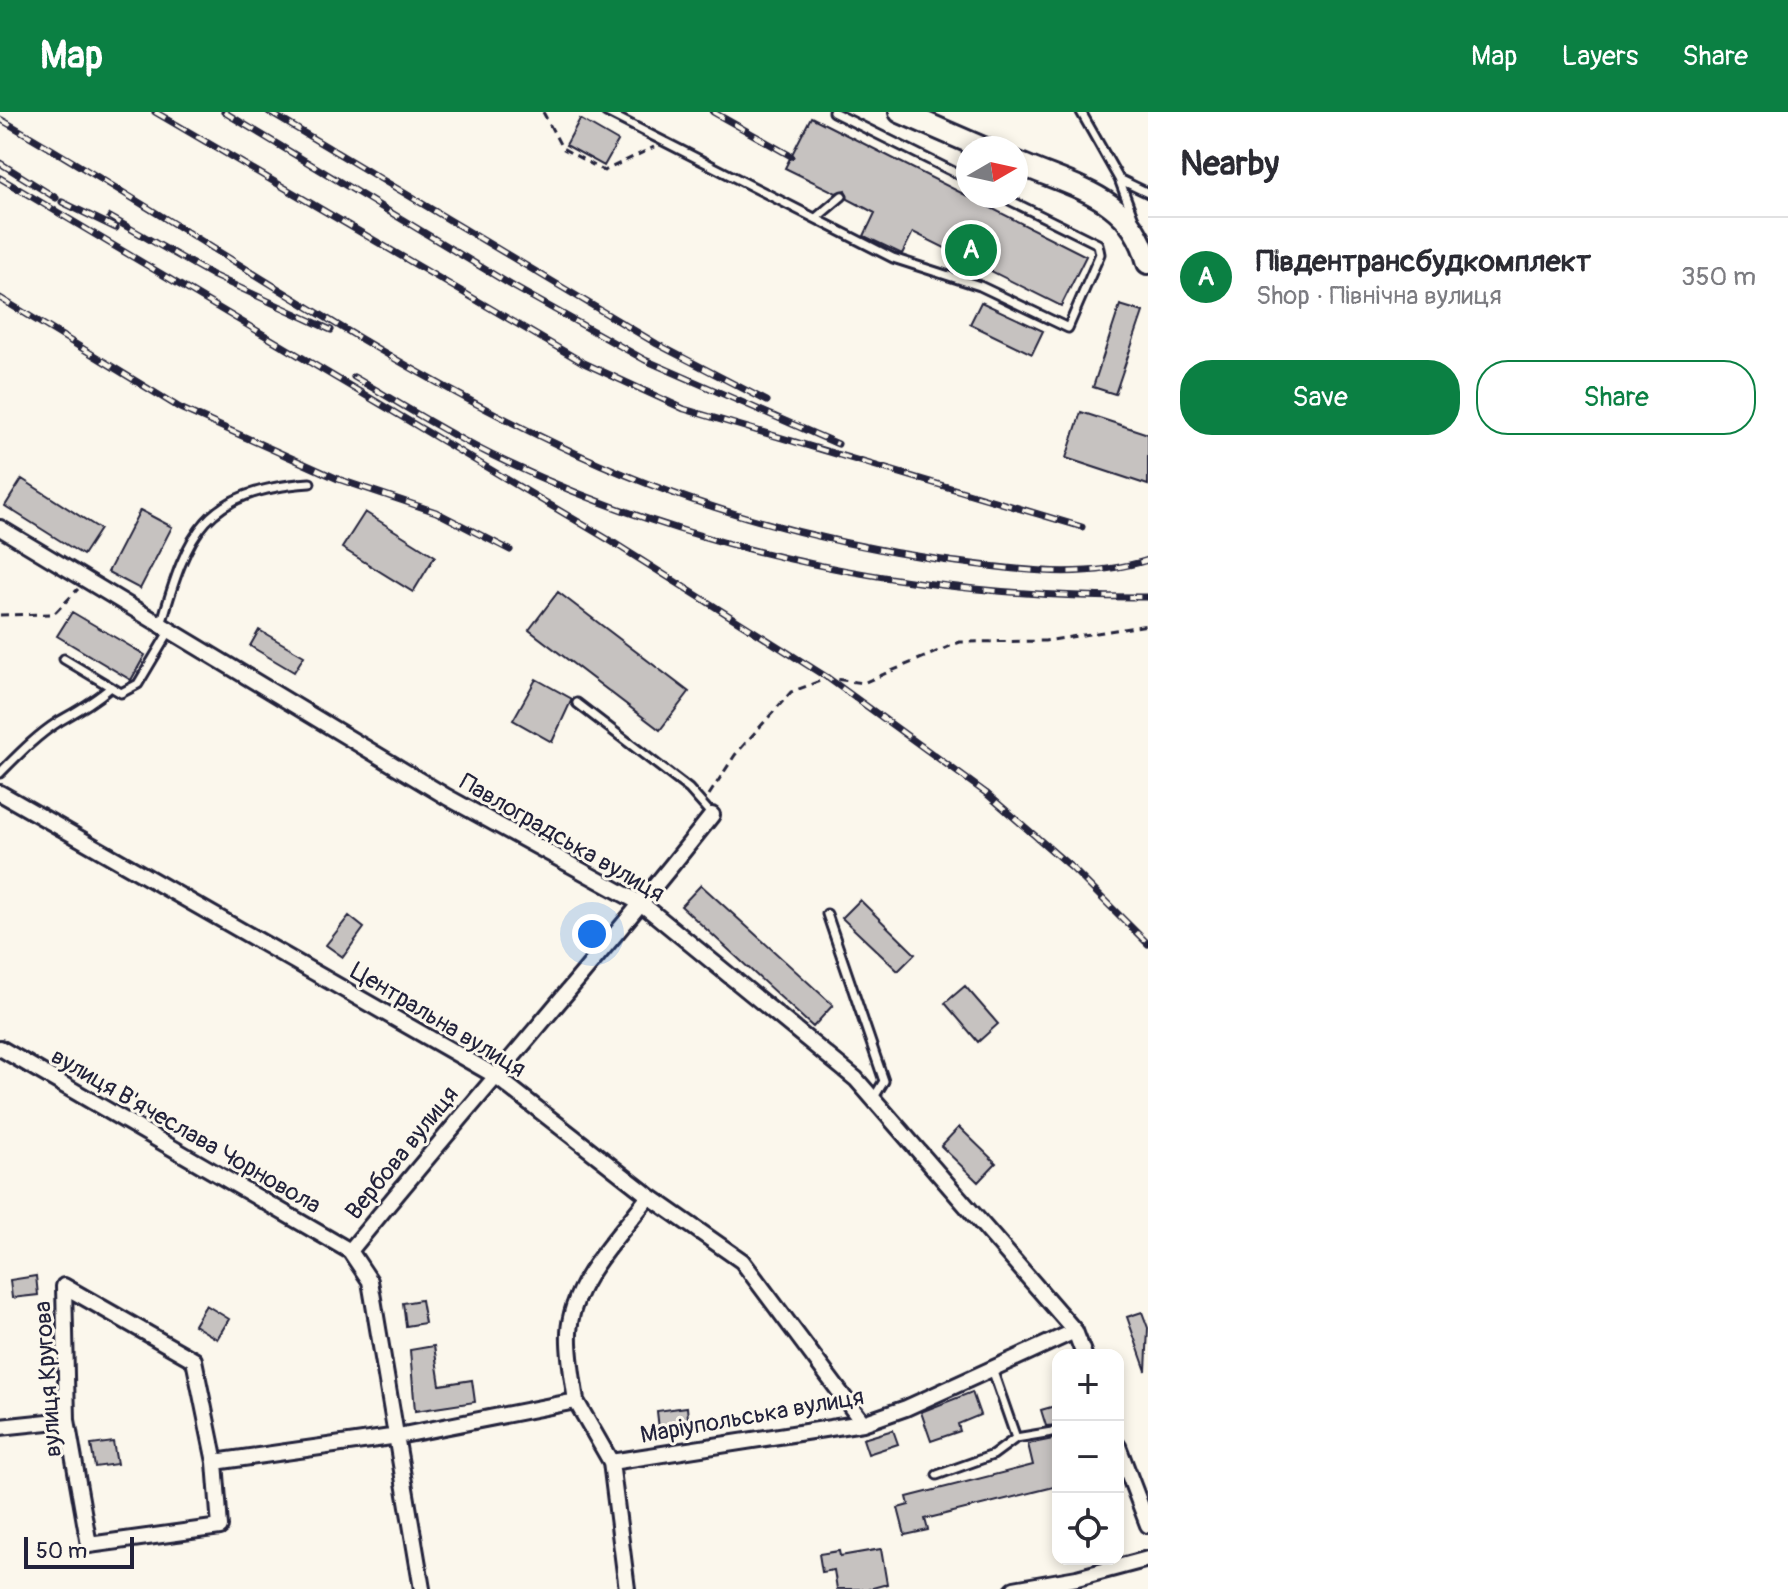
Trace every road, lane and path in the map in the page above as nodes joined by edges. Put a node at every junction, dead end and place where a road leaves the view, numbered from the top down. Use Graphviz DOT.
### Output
graph roads {
  1 [pos="543,112"];
  2 [pos="606,112"];
  3 [pos="833,112"];
  4 [pos="900,112"];
  5 [pos="1081,112"];
  6 [pos="956,136"];
  7 [pos="666,142"];
  8 [pos="1028,167"];
  9 [pos="956,173"];
  10 [pos="1119,179"];
  11 [pos="1148,193"];
  12 [pos="842,196"];
  13 [pos="1025,208"];
  14 [pos="816,218"];
  15 [pos="1141,236"];
  16 [pos="1148,263"];
  17 [pos="310,483"];
  18 [pos="0,528"];
  19 [pos="86,580"];
  20 [pos="0,615"];
  21 [pos="1148,625"];
  22 [pos="165,627"];
  23 [pos="64,659"];
  24 [pos="111,687"];
  25 [pos="577,703"];
  26 [pos="0,773"];
  27 [pos="0,793"];
  28 [pos="707,810"];
  29 [pos="642,904"];
  30 [pos="827,914"];
  31 [pos="0,1048"];
  32 [pos="494,1075"];
  33 [pos="873,1099"];
  34 [pos="649,1196"];
  35 [pos="350,1251"];
  36 [pos="1075,1331"];
  37 [pos="1082,1349"];
  38 [pos="992,1369"];
  39 [pos="576,1401"];
  40 [pos="67,1420"];
  41 [pos="863,1423"];
  42 [pos="0,1427"];
  43 [pos="1052,1432"];
  44 [pos="398,1436"];
  45 [pos="1016,1438"];
  46 [pos="215,1462"];
  47 [pos="611,1462"];
  48 [pos="1124,1462"];
  49 [pos="937,1475"];
  50 [pos="1148,1525"];
  51 [pos="1148,1559"];
  52 [pos="1070,1584"];
  53 [pos="422,1589"];
  54 [pos="627,1589"];
  55 [pos="1014,1589"];
  1 -- 7 [label="path"];
  2 -- 7 [label="lane"];
  3 -- 9 [label="lane"];
  4 -- 6 [label="street"];
  5 -- 10 [label="lane"];
  7 -- 14 [label="lane"];
  8 -- 15 [label="street"];
  10 -- 11 [label="lane"];
  10 -- 15 [label="lane"];
  12 -- 14 [label="lane"];
  13 -- 14 [label="lane"];
  15 -- 16 [label="street"];
  17 -- 22 [label="lane"];
  18 -- 19 [label="street, Павлоградська вулиця"];
  19 -- 20 [label="path"];
  19 -- 22 [label="street, Павлоградська вулиця"];
  21 -- 28 [label="path"];
  22 -- 24 [label="lane"];
  22 -- 29 [label="street, Павлоградська вулиця"];
  23 -- 24 [label="lane"];
  24 -- 26 [label="lane"];
  25 -- 28 [label="lane"];
  27 -- 32 [label="street, Центральна вулиця"];
  28 -- 29 [label="street, Вербова вулиця"];
  29 -- 32 [label="street, Вербова вулиця"];
  29 -- 33 [label="street, Павлоградська вулиця"];
  30 -- 33 [label="lane"];
  31 -- 35 [label="street, вулиця В'ячеслава Чорновола"];
  32 -- 34 [label="street, Центральна вулиця"];
  32 -- 35 [label="street, Вербова вулиця"];
  33 -- 36 [label="street, Павлоградська вулиця"];
  34 -- 39 [label="street, Маріупольська вулиця"];
  34 -- 41 [label="street, Центральна вулиця"];
  35 -- 44 [label="street, Вербова вулиця"];
  36 -- 37 [label="street, Павлоградська вулиця"];
  36 -- 38 [label="street, Маріупольська вулиця"];
  38 -- 41 [label="street, Маріупольська вулиця"];
  38 -- 45 [label="lane"];
  39 -- 44 [label="street"];
  39 -- 47 [label="street, Маріупольська вулиця"];
  40 -- 42 [label="street"];
  40 -- 46 [label="street, вулиця Кругова"];
  40 -- 46 [label="street, вулиця Кругова"];
  41 -- 47 [label="street, Маріупольська вулиця"];
  43 -- 45 [label="lane"];
  44 -- 46 [label="street"];
  44 -- 53 [label="street, Вербова вулиця"];
  45 -- 49 [label="lane"];
  47 -- 54 [label="street, Маріупольська вулиця"];
  48 -- 50 [label="street"];
  51 -- 52 [label="street"];
  52 -- 55 [label="street"];
}
